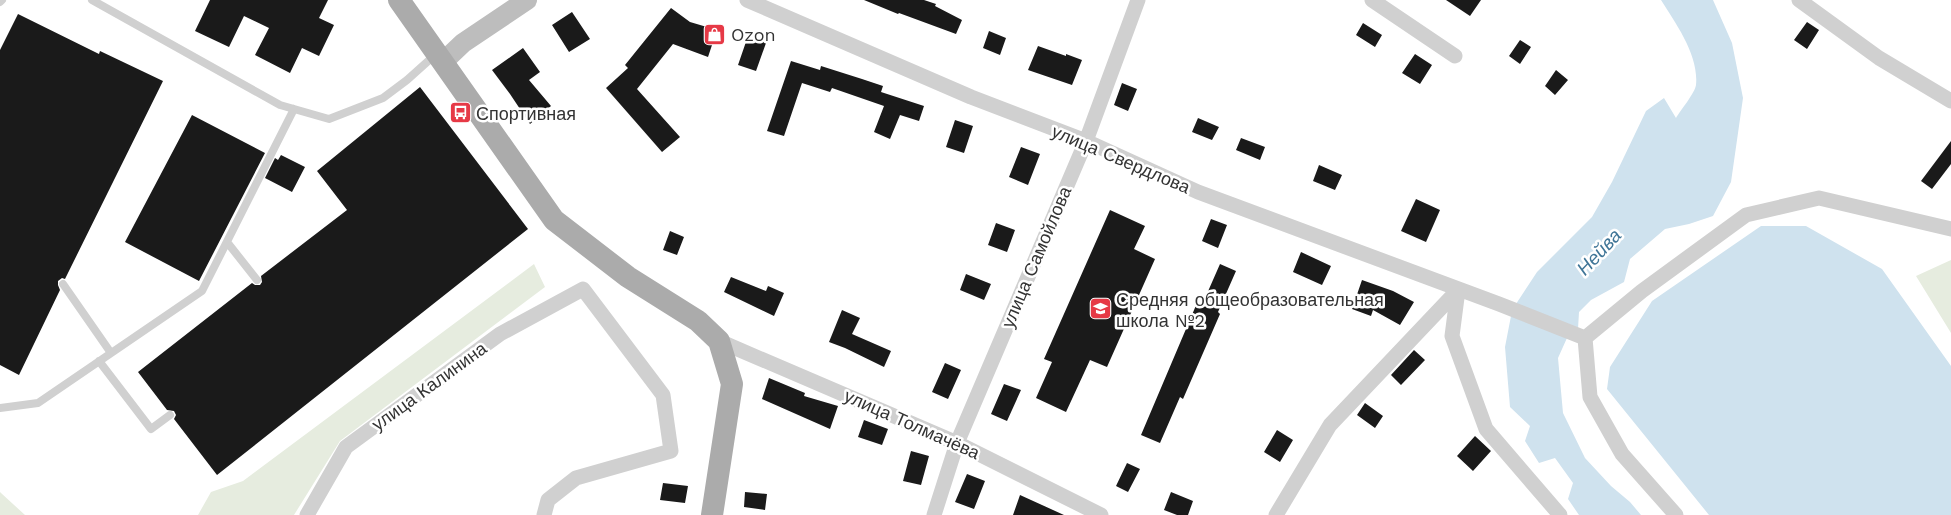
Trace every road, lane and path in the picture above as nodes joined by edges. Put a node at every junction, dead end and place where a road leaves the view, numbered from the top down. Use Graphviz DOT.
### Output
graph roads {
  1 [pos="92,0"];
  2 [pos="399,0"];
  3 [pos="527,0"];
  4 [pos="747,0"];
  5 [pos="1138,0"];
  6 [pos="1372,0"];
  7 [pos="1800,0"];
  8 [pos="1455,56"];
  9 [pos="440,58"];
  10 [pos="1951,101"];
  11 [pos="294,109"];
  12 [pos="1086,141"];
  13 [pos="1951,229"];
  14 [pos="227,242"];
  15 [pos="257,280"];
  16 [pos="63,284"];
  17 [pos="1458,290"];
  18 [pos="1585,338"];
  19 [pos="719,341"];
  20 [pos="111,353"];
  21 [pos="99,361"];
  22 [pos="0,408"];
  23 [pos="170,414"];
  24 [pos="957,442"];
  25 [pos="307,515"];
  26 [pos="544,515"];
  27 [pos="712,515"];
  28 [pos="934,515"];
  29 [pos="1101,515"];
  30 [pos="1276,515"];
  31 [pos="1560,515"];
  32 [pos="1676,515"];
  1 -- 11 [label="lane"];
  2 -- 9 [label="main road"];
  3 -- 9 [label="main road"];
  4 -- 12 [label="street, улица Свердлова"];
  5 -- 12 [label="street, улица Самойлова"];
  6 -- 8 [label="street"];
  7 -- 10 [label="street"];
  9 -- 11 [label="lane"];
  9 -- 19 [label="main road"];
  11 -- 14 [label="lane"];
  12 -- 17 [label="street, улица Свердлова"];
  12 -- 24 [label="street, улица Самойлова"];
  13 -- 18 [label="street"];
  14 -- 15 [label="lane"];
  14 -- 20 [label="lane"];
  16 -- 20 [label="lane"];
  17 -- 18 [label="street, улица Свердлова"];
  17 -- 30 [label="street"];
  17 -- 31 [label="street"];
  18 -- 32 [label="street"];
  19 -- 24 [label="street, улица Толмачёва"];
  19 -- 27 [label="main road"];
  20 -- 21 [label="lane"];
  21 -- 22 [label="lane"];
  21 -- 23 [label="lane"];
  24 -- 28 [label="street, улица Самойлова"];
  24 -- 29 [label="street, улица Толмачёва"];
  25 -- 26 [label="street, улица Калинина"];
}
